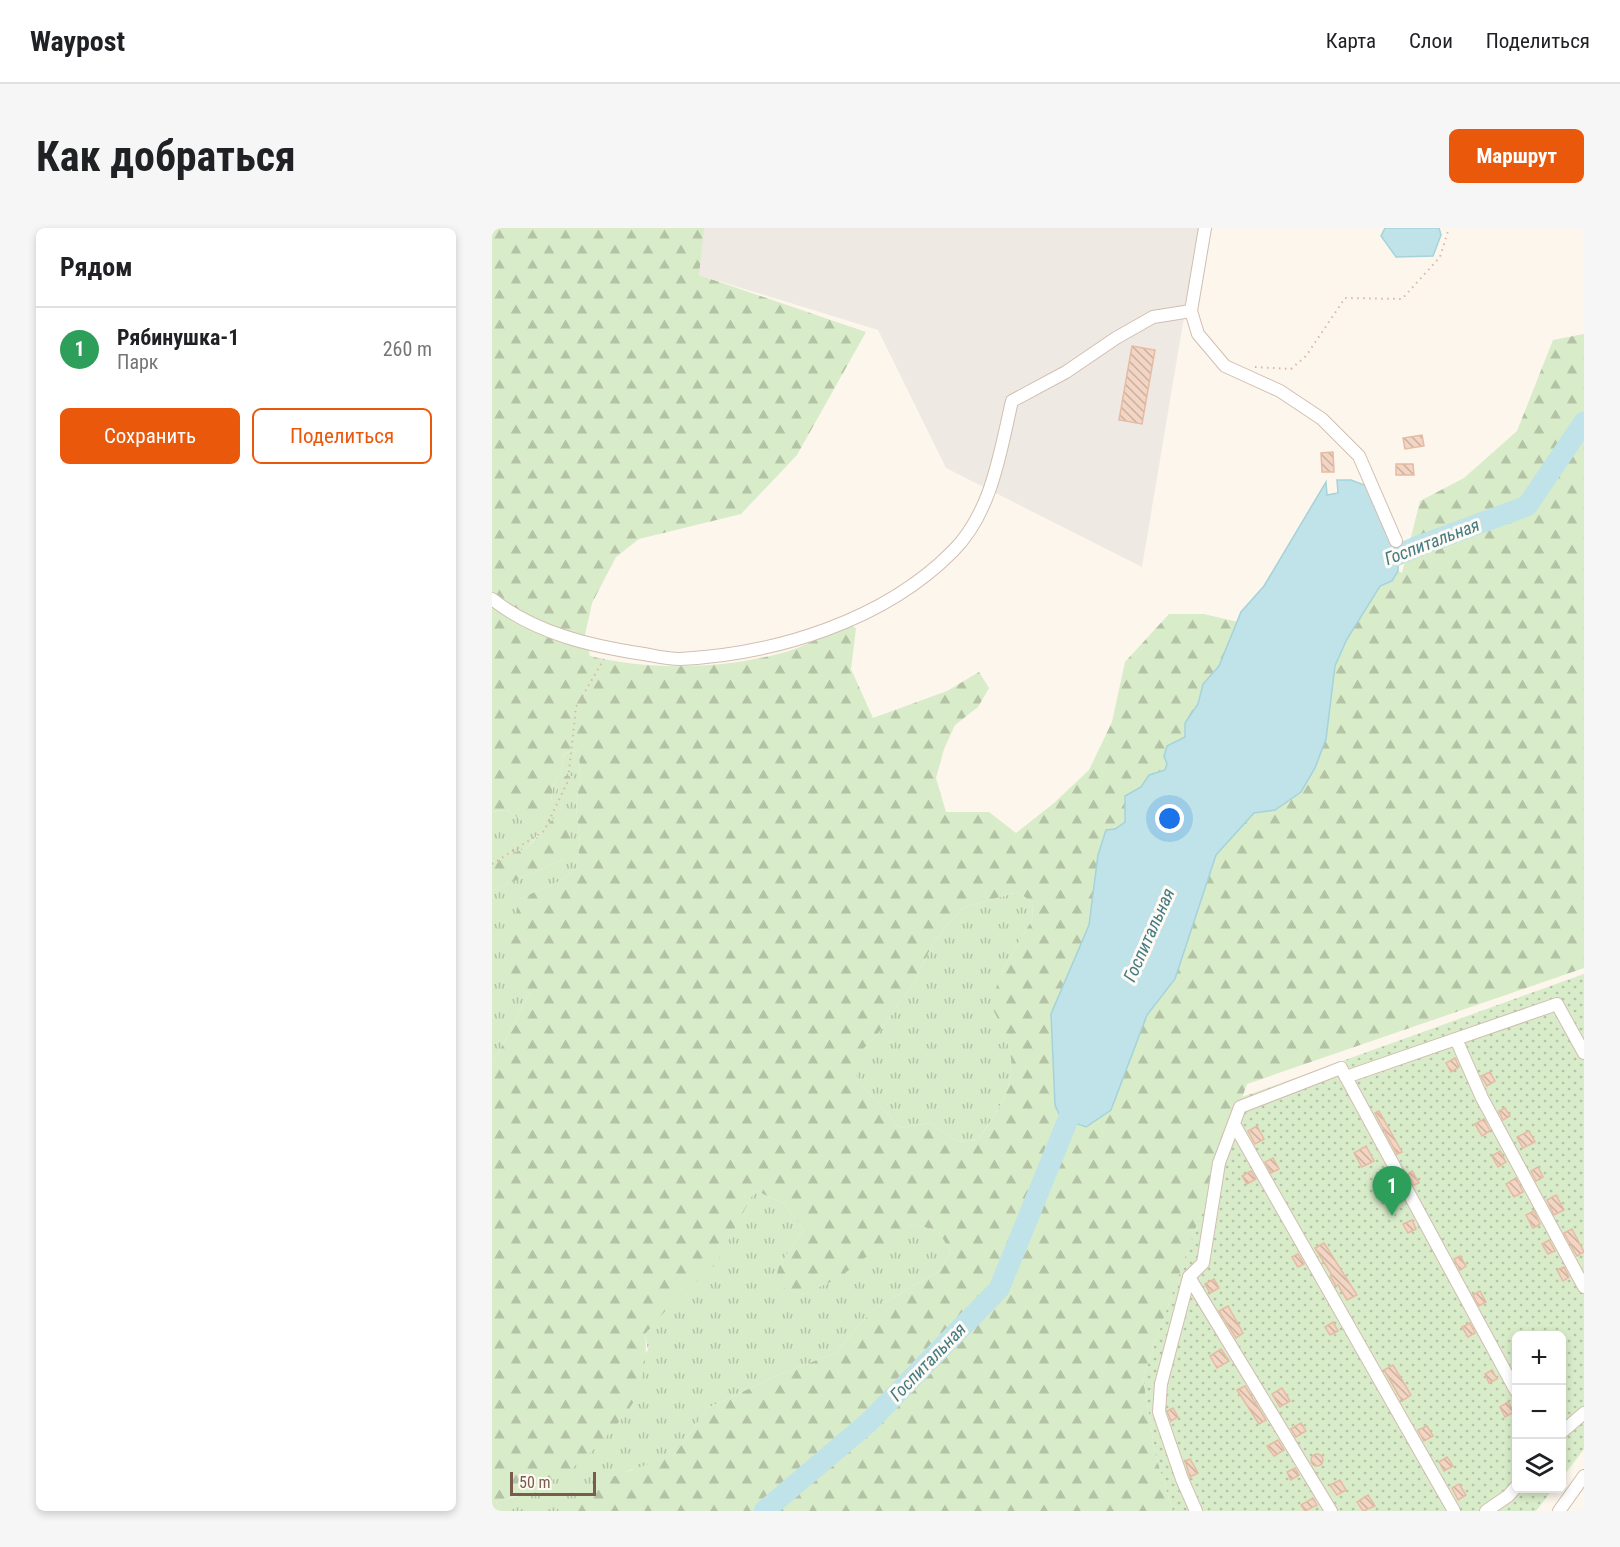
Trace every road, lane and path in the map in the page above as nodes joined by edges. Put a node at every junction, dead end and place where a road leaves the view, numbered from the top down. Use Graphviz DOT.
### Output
graph roads {
  1 [pos="1205,228"];
  2 [pos="1449,228"];
  3 [pos="1191,311"];
  4 [pos="1238,372"];
  5 [pos="1396,541"];
  6 [pos="492,598"];
  7 [pos="610,649"];
  8 [pos="492,864"];
  9 [pos="1456,1039"];
  10 [pos="1584,1053"];
  11 [pos="1346,1077"];
  12 [pos="1234,1124"];
  13 [pos="1189,1277"];
  14 [pos="1584,1287"];
  15 [pos="1513,1385"];
  16 [pos="1584,1413"];
  17 [pos="1566,1429"];
  18 [pos="1584,1476"];
  19 [pos="1512,1492"];
  20 [pos="1197,1511"];
  21 [pos="1330,1511"];
  22 [pos="1454,1511"];
  23 [pos="1486,1511"];
  24 [pos="1559,1511"];
  1 -- 3 [label="street"];
  2 -- 4 [label="path"];
  3 -- 4 [label="street"];
  3 -- 7 [label="street"];
  4 -- 5 [label="street"];
  6 -- 7 [label="street"];
  7 -- 8 [label="path"];
  9 -- 10 [label="street"];
  9 -- 11 [label="street"];
  9 -- 14 [label="street"];
  11 -- 12 [label="street"];
  11 -- 15 [label="street"];
  12 -- 13 [label="street"];
  12 -- 22 [label="street"];
  13 -- 20 [label="street"];
  13 -- 21 [label="street"];
  16 -- 17 [label="street"];
  18 -- 24 [label="street"];
  19 -- 23 [label="street"];
}
